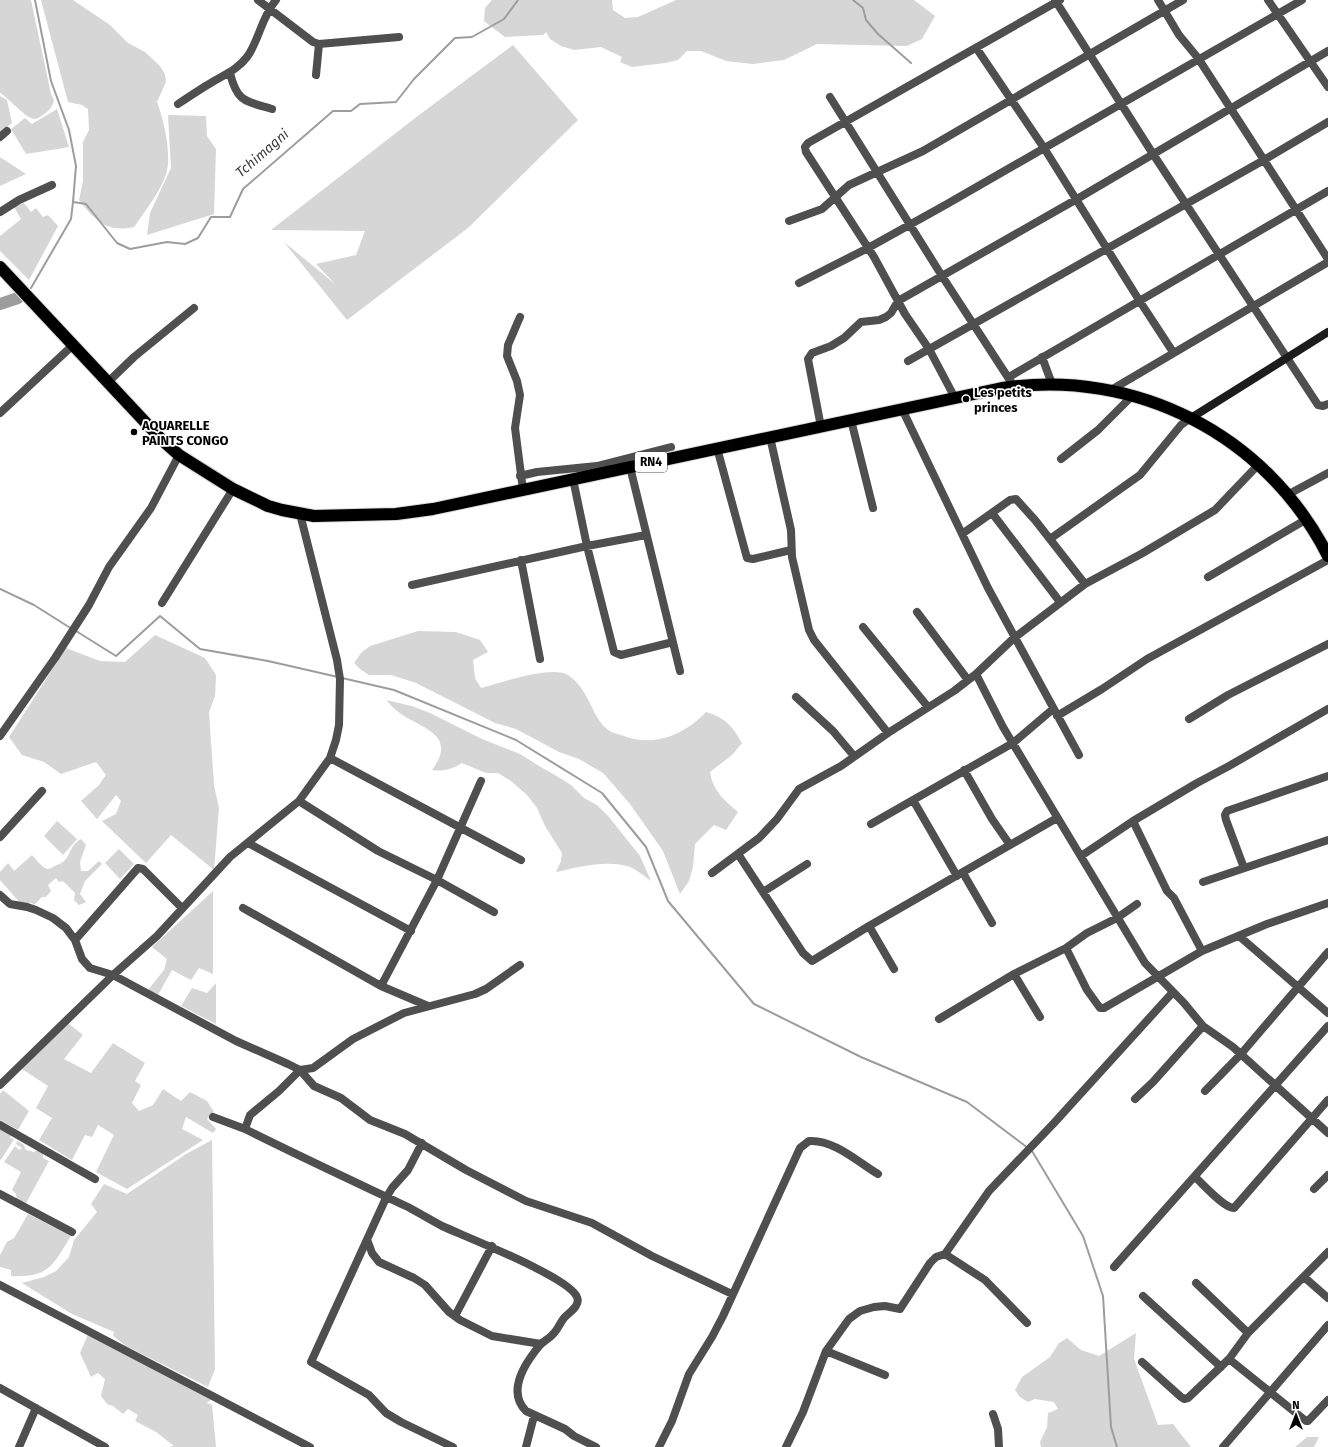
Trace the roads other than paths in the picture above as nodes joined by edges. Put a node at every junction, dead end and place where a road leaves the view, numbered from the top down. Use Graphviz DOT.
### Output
graph roads {
  1 [pos="258,0"];
  2 [pos="276,0"];
  3 [pos="1158,0"];
  4 [pos="1183,0"];
  5 [pos="1268,0"];
  6 [pos="1302,0"];
  7 [pos="1057,1"];
  8 [pos="270,8"];
  9 [pos="1165,11"];
  10 [pos="1277,15"];
  11 [pos="399,37"];
  12 [pos="319,44"];
  13 [pos="976,48"];
  14 [pos="1328,52"];
  15 [pos="1089,54"];
  16 [pos="1198,58"];
  17 [pos="1310,62"];
  18 [pos="230,73"];
  19 [pos="316,75"];
  20 [pos="1328,87"];
  21 [pos="830,97"];
  22 [pos="1010,100"];
  23 [pos="1121,103"];
  24 [pos="178,104"];
  25 [pos="1230,108"];
  26 [pos="272,109"];
  27 [pos="846,122"];
  28 [pos="1328,122"];
  29 [pos="1044,148"];
  30 [pos="1153,154"];
  31 [pos="1264,160"];
  32 [pos="878,172"];
  33 [pos="52,185"];
  34 [pos="1328,191"];
  35 [pos="836,196"];
  36 [pos="1078,199"];
  37 [pos="1186,204"];
  38 [pos="1296,210"];
  39 [pos="0,212"];
  40 [pos="789,221"];
  41 [pos="910,224"];
  42 [pos="868,248"];
  43 [pos="1107,248"];
  44 [pos="1220,256"];
  45 [pos="1328,260"];
  46 [pos="0,267"];
  47 [pos="942,276"];
  48 [pos="798,284"];
  49 [pos="1138,300"];
  50 [pos="898,301"];
  51 [pos="1253,306"];
  52 [pos="194,308"];
  53 [pos="520,317"];
  54 [pos="974,323"];
  55 [pos="1328,332"];
  56 [pos="72,346"];
  57 [pos="930,349"];
  58 [pos="1173,352"];
  59 [pos="1042,357"];
  60 [pos="1287,358"];
  61 [pos="908,361"];
  62 [pos="1011,382"];
  63 [pos="108,383"];
  64 [pos="1052,384"];
  65 [pos="1111,390"];
  66 [pos="1132,395"];
  67 [pos="955,398"];
  68 [pos="1328,404"];
  69 [pos="902,409"];
  70 [pos="0,413"];
  71 [pos="1191,418"];
  72 [pos="850,420"];
  73 [pos="822,427"];
  74 [pos="770,437"];
  75 [pos="671,447"];
  76 [pos="716,448"];
  77 [pos="179,455"];
  78 [pos="1061,459"];
  79 [pos="1259,464"];
  80 [pos="630,467"];
  81 [pos="1328,473"];
  82 [pos="520,476"];
  83 [pos="573,479"];
  84 [pos="233,489"];
  85 [pos="523,490"];
  86 [pos="1289,494"];
  87 [pos="873,508"];
  88 [pos="992,513"];
  89 [pos="300,514"];
  90 [pos="1307,519"];
  91 [pos="962,534"];
  92 [pos="646,535"];
  93 [pos="1050,539"];
  94 [pos="587,546"];
  95 [pos="1326,549"];
  96 [pos="791,550"];
  97 [pos="521,560"];
  98 [pos="1328,560"];
  99 [pos="1208,577"];
  100 [pos="1085,584"];
  101 [pos="412,585"];
  102 [pos="1060,602"];
  103 [pos="162,603"];
  104 [pos="917,612"];
  105 [pos="863,627"];
  106 [pos="1014,638"];
  107 [pos="673,642"];
  108 [pos="1328,644"];
  109 [pos="540,659"];
  110 [pos="680,670"];
  111 [pos="976,674"];
  112 [pos="968,680"];
  113 [pos="796,697"];
  114 [pos="928,707"];
  115 [pos="1328,709"];
  116 [pos="1055,712"];
  117 [pos="1189,719"];
  118 [pos="888,733"];
  119 [pos="0,736"];
  120 [pos="1012,743"];
  121 [pos="1079,755"];
  122 [pos="854,756"];
  123 [pos="330,758"];
  124 [pos="964,770"];
  125 [pos="1328,776"];
  126 [pos="481,781"];
  127 [pos="42,791"];
  128 [pos="913,800"];
  129 [pos="299,801"];
  130 [pos="1057,818"];
  131 [pos="1133,821"];
  132 [pos="871,824"];
  133 [pos="460,828"];
  134 [pos="0,837"];
  135 [pos="1328,840"];
  136 [pos="248,843"];
  137 [pos="1010,845"];
  138 [pos="738,854"];
  139 [pos="1081,856"];
  140 [pos="520,860"];
  141 [pos="807,864"];
  142 [pos="1244,868"];
  143 [pos="712,873"];
  144 [pos="960,874"];
  145 [pos="437,880"];
  146 [pos="1204,882"];
  147 [pos="763,892"];
  148 [pos="0,895"];
  149 [pos="1328,903"];
  150 [pos="1137,904"];
  151 [pos="182,908"];
  152 [pos="243,908"];
  153 [pos="494,912"];
  154 [pos="1117,918"];
  155 [pos="992,923"];
  156 [pos="868,926"];
  157 [pos="410,931"];
  158 [pos="1239,936"];
  159 [pos="75,940"];
  160 [pos="1066,948"];
  161 [pos="1202,951"];
  162 [pos="1328,952"];
  163 [pos="520,965"];
  164 [pos="894,969"];
  165 [pos="1014,974"];
  166 [pos="113,975"];
  167 [pos="1160,977"];
  168 [pos="381,986"];
  169 [pos="1297,988"];
  170 [pos="1173,992"];
  171 [pos="428,1006"];
  172 [pos="1328,1013"];
  173 [pos="1040,1017"];
  174 [pos="939,1019"];
  175 [pos="1204,1026"];
  176 [pos="1328,1026"];
  177 [pos="1241,1054"];
  178 [pos="300,1070"];
  179 [pos="0,1085"];
  180 [pos="1275,1086"];
  181 [pos="1205,1091"];
  182 [pos="1135,1099"];
  183 [pos="1328,1100"];
  184 [pos="213,1117"];
  185 [pos="1312,1120"];
  186 [pos="0,1125"];
  187 [pos="245,1129"];
  188 [pos="1328,1133"];
  189 [pos="422,1143"];
  190 [pos="878,1174"];
  191 [pos="1328,1175"];
  192 [pos="1195,1177"];
  193 [pos="95,1179"];
  194 [pos="1314,1189"];
  195 [pos="0,1194"];
  196 [pos="386,1198"];
  197 [pos="72,1232"];
  198 [pos="368,1242"];
  199 [pos="492,1246"];
  200 [pos="1328,1252"];
  201 [pos="945,1254"];
  202 [pos="1114,1268"];
  203 [pos="1304,1277"];
  204 [pos="1196,1283"];
  205 [pos="0,1286"];
  206 [pos="732,1294"];
  207 [pos="1143,1296"];
  208 [pos="1328,1298"];
  209 [pos="455,1316"];
  210 [pos="1027,1323"];
  211 [pos="1328,1325"];
  212 [pos="1248,1333"];
  213 [pos="541,1344"];
  214 [pos="826,1352"];
  215 [pos="1229,1359"];
  216 [pos="1142,1362"];
  217 [pos="1221,1367"];
  218 [pos="885,1375"];
  219 [pos="0,1388"];
  220 [pos="1269,1394"];
  221 [pos="1328,1400"];
  222 [pos="36,1408"];
  223 [pos="993,1414"];
  224 [pos="534,1416"];
  225 [pos="19,1447"];
  226 [pos="105,1447"];
  227 [pos="310,1447"];
  228 [pos="454,1447"];
  229 [pos="526,1447"];
  230 [pos="596,1447"];
  231 [pos="659,1447"];
  232 [pos="786,1447"];
  233 [pos="999,1447"];
  234 [pos="1223,1447"];
  1 -- 8 [label="street"];
  2 -- 8 [label="street"];
  3 -- 9 [label="street"];
  4 -- 9 [label="street"];
  5 -- 10 [label="street"];
  6 -- 10 [label="street"];
  7 -- 13 [label="street"];
  7 -- 15 [label="street"];
  8 -- 12 [label="street"];
  8 -- 18 [label="street"];
  9 -- 15 [label="street"];
  9 -- 16 [label="street"];
  10 -- 16 [label="street"];
  10 -- 17 [label="street"];
  11 -- 12 [label="street"];
  12 -- 19 [label="street"];
  13 -- 22 [label="street"];
  13 -- 27 [label="street"];
  14 -- 17 [label="street"];
  15 -- 22 [label="street"];
  15 -- 23 [label="street"];
  16 -- 23 [label="street"];
  16 -- 25 [label="street"];
  17 -- 20 [label="street"];
  17 -- 25 [label="street"];
  18 -- 24 [label="street"];
  18 -- 26 [label="street"];
  21 -- 27 [label="street"];
  22 -- 29 [label="street"];
  22 -- 32 [label="street"];
  23 -- 29 [label="street"];
  23 -- 30 [label="street"];
  25 -- 30 [label="street"];
  25 -- 31 [label="street"];
  27 -- 32 [label="street"];
  27 -- 35 [label="street"];
  28 -- 31 [label="street"];
  29 -- 36 [label="street"];
  29 -- 41 [label="street"];
  30 -- 36 [label="street"];
  30 -- 37 [label="street"];
  31 -- 37 [label="street"];
  31 -- 38 [label="street"];
  32 -- 35 [label="street"];
  32 -- 41 [label="street"];
  33 -- 39 [label="street"];
  34 -- 38 [label="street"];
  35 -- 40 [label="street"];
  35 -- 42 [label="street"];
  36 -- 43 [label="street"];
  36 -- 47 [label="street"];
  37 -- 43 [label="street"];
  37 -- 44 [label="street"];
  38 -- 44 [label="street"];
  38 -- 45 [label="street"];
  41 -- 42 [label="street"];
  41 -- 47 [label="street"];
  42 -- 48 [label="street"];
  42 -- 50 [label="street"];
  43 -- 49 [label="street"];
  43 -- 54 [label="street"];
  44 -- 49 [label="street"];
  44 -- 51 [label="street"];
  45 -- 51 [label="street"];
  46 -- 56 [label="highway, RN4"];
  47 -- 50 [label="street"];
  47 -- 54 [label="street"];
  49 -- 58 [label="street"];
  49 -- 59 [label="street"];
  50 -- 57 [label="street"];
  50 -- 73 [label="street"];
  51 -- 58 [label="street"];
  51 -- 60 [label="street"];
  52 -- 63 [label="street"];
  53 -- 82 [label="street"];
  54 -- 57 [label="street"];
  54 -- 62 [label="street"];
  55 -- 60 [label="street"];
  56 -- 63 [label="highway, RN4"];
  56 -- 70 [label="street"];
  57 -- 61 [label="street"];
  57 -- 67 [label="street"];
  58 -- 65 [label="street"];
  59 -- 62 [label="street"];
  59 -- 64 [label="street"];
  60 -- 68 [label="street"];
  60 -- 71 [label="street"];
  62 -- 64 [label="highway, RN4"];
  62 -- 67 [label="highway, RN4"];
  63 -- 77 [label="highway, RN4"];
  64 -- 65 [label="highway, RN4"];
  65 -- 66 [label="highway, RN4"];
  66 -- 71 [label="highway, RN4"];
  66 -- 78 [label="street"];
  67 -- 69 [label="highway, RN4"];
  69 -- 72 [label="highway, RN4"];
  69 -- 91 [label="street"];
  71 -- 79 [label="highway, RN4"];
  71 -- 93 [label="street"];
  72 -- 73 [label="highway, RN4"];
  72 -- 87 [label="street"];
  73 -- 74 [label="highway, RN4"];
  74 -- 76 [label="highway, RN4"];
  74 -- 96 [label="street"];
  75 -- 82 [label="street"];
  76 -- 80 [label="highway, RN4"];
  76 -- 96 [label="street"];
  77 -- 84 [label="highway, RN4"];
  77 -- 119 [label="street"];
  79 -- 86 [label="highway, RN4"];
  79 -- 100 [label="street"];
  80 -- 83 [label="highway, RN4"];
  80 -- 92 [label="street"];
  81 -- 86 [label="street"];
  82 -- 85 [label="street"];
  83 -- 85 [label="highway, RN4"];
  83 -- 94 [label="street"];
  84 -- 89 [label="highway, RN4"];
  84 -- 103 [label="street"];
  85 -- 89 [label="highway, RN4"];
  86 -- 90 [label="highway, RN4"];
  88 -- 91 [label="street"];
  88 -- 93 [label="street"];
  88 -- 102 [label="street"];
  89 -- 123 [label="street"];
  90 -- 95 [label="highway, RN4"];
  90 -- 99 [label="street"];
  91 -- 106 [label="street"];
  92 -- 94 [label="street"];
  92 -- 107 [label="street"];
  93 -- 100 [label="street"];
  94 -- 97 [label="street"];
  94 -- 107 [label="street"];
  96 -- 118 [label="street"];
  97 -- 101 [label="street"];
  97 -- 109 [label="street"];
  98 -- 116 [label="street"];
  100 -- 102 [label="street"];
  102 -- 106 [label="street"];
  104 -- 112 [label="street"];
  105 -- 114 [label="street"];
  106 -- 111 [label="street"];
  106 -- 116 [label="street"];
  107 -- 110 [label="street"];
  108 -- 117 [label="street"];
  111 -- 112 [label="street"];
  111 -- 120 [label="street"];
  112 -- 114 [label="street"];
  113 -- 122 [label="street"];
  114 -- 118 [label="street"];
  115 -- 131 [label="street"];
  116 -- 120 [label="street"];
  116 -- 121 [label="street"];
  118 -- 122 [label="street"];
  120 -- 124 [label="street"];
  120 -- 130 [label="street"];
  122 -- 138 [label="street"];
  123 -- 129 [label="street"];
  123 -- 133 [label="street"];
  124 -- 128 [label="street"];
  124 -- 137 [label="street"];
  125 -- 142 [label="street"];
  126 -- 133 [label="street"];
  127 -- 134 [label="street"];
  128 -- 132 [label="street"];
  128 -- 144 [label="street"];
  129 -- 136 [label="street"];
  129 -- 145 [label="street"];
  130 -- 137 [label="street"];
  130 -- 139 [label="street"];
  131 -- 139 [label="street"];
  131 -- 161 [label="street"];
  133 -- 140 [label="street"];
  133 -- 145 [label="street"];
  135 -- 142 [label="street"];
  136 -- 151 [label="street"];
  136 -- 157 [label="street"];
  137 -- 144 [label="street"];
  138 -- 143 [label="street"];
  138 -- 147 [label="street"];
  139 -- 154 [label="street"];
  141 -- 147 [label="street"];
  142 -- 146 [label="street"];
  144 -- 155 [label="street"];
  144 -- 156 [label="street"];
  145 -- 153 [label="street"];
  145 -- 157 [label="street"];
  147 -- 156 [label="street"];
  148 -- 159 [label="street"];
  149 -- 158 [label="street"];
  150 -- 154 [label="street"];
  151 -- 159 [label="street"];
  151 -- 166 [label="street"];
  152 -- 168 [label="street"];
  154 -- 160 [label="street"];
  154 -- 167 [label="street"];
  156 -- 164 [label="street"];
  157 -- 168 [label="street"];
  158 -- 161 [label="street"];
  158 -- 169 [label="street"];
  159 -- 166 [label="street"];
  160 -- 165 [label="street"];
  160 -- 167 [label="street"];
  161 -- 167 [label="street"];
  162 -- 169 [label="street"];
  163 -- 171 [label="street"];
  165 -- 173 [label="street"];
  165 -- 174 [label="street"];
  166 -- 178 [label="street"];
  166 -- 179 [label="street"];
  167 -- 170 [label="street"];
  168 -- 171 [label="street"];
  169 -- 172 [label="street"];
  169 -- 177 [label="street"];
  170 -- 175 [label="street"];
  170 -- 201 [label="street"];
  171 -- 178 [label="street"];
  175 -- 177 [label="street"];
  175 -- 182 [label="street"];
  176 -- 180 [label="street"];
  177 -- 180 [label="street"];
  177 -- 181 [label="street"];
  178 -- 187 [label="street"];
  178 -- 189 [label="street"];
  180 -- 185 [label="street"];
  180 -- 192 [label="street"];
  183 -- 185 [label="street"];
  184 -- 187 [label="street"];
  185 -- 188 [label="street"];
  185 -- 192 [label="street"];
  186 -- 193 [label="street"];
  187 -- 196 [label="street"];
  189 -- 196 [label="street"];
  189 -- 206 [label="street"];
  190 -- 206 [label="street"];
  191 -- 194 [label="street"];
  192 -- 202 [label="street"];
  195 -- 197 [label="street"];
  196 -- 198 [label="street"];
  196 -- 199 [label="street"];
  198 -- 209 [label="street"];
  198 -- 228 [label="street"];
  199 -- 209 [label="street"];
  199 -- 213 [label="street"];
  200 -- 203 [label="street"];
  201 -- 210 [label="street"];
  201 -- 214 [label="street"];
  203 -- 208 [label="street"];
  203 -- 212 [label="street"];
  204 -- 212 [label="street"];
  205 -- 227 [label="street"];
  206 -- 231 [label="street"];
  207 -- 217 [label="street"];
  209 -- 213 [label="street"];
  211 -- 220 [label="street"];
  212 -- 215 [label="street"];
  213 -- 224 [label="street"];
  214 -- 218 [label="street"];
  214 -- 232 [label="street"];
  215 -- 217 [label="street"];
  215 -- 220 [label="street"];
  216 -- 217 [label="street"];
  219 -- 222 [label="street"];
  220 -- 221 [label="street"];
  220 -- 234 [label="street"];
  222 -- 225 [label="street"];
  222 -- 226 [label="street"];
  223 -- 233 [label="street"];
  224 -- 229 [label="street"];
  224 -- 230 [label="street"];
}
